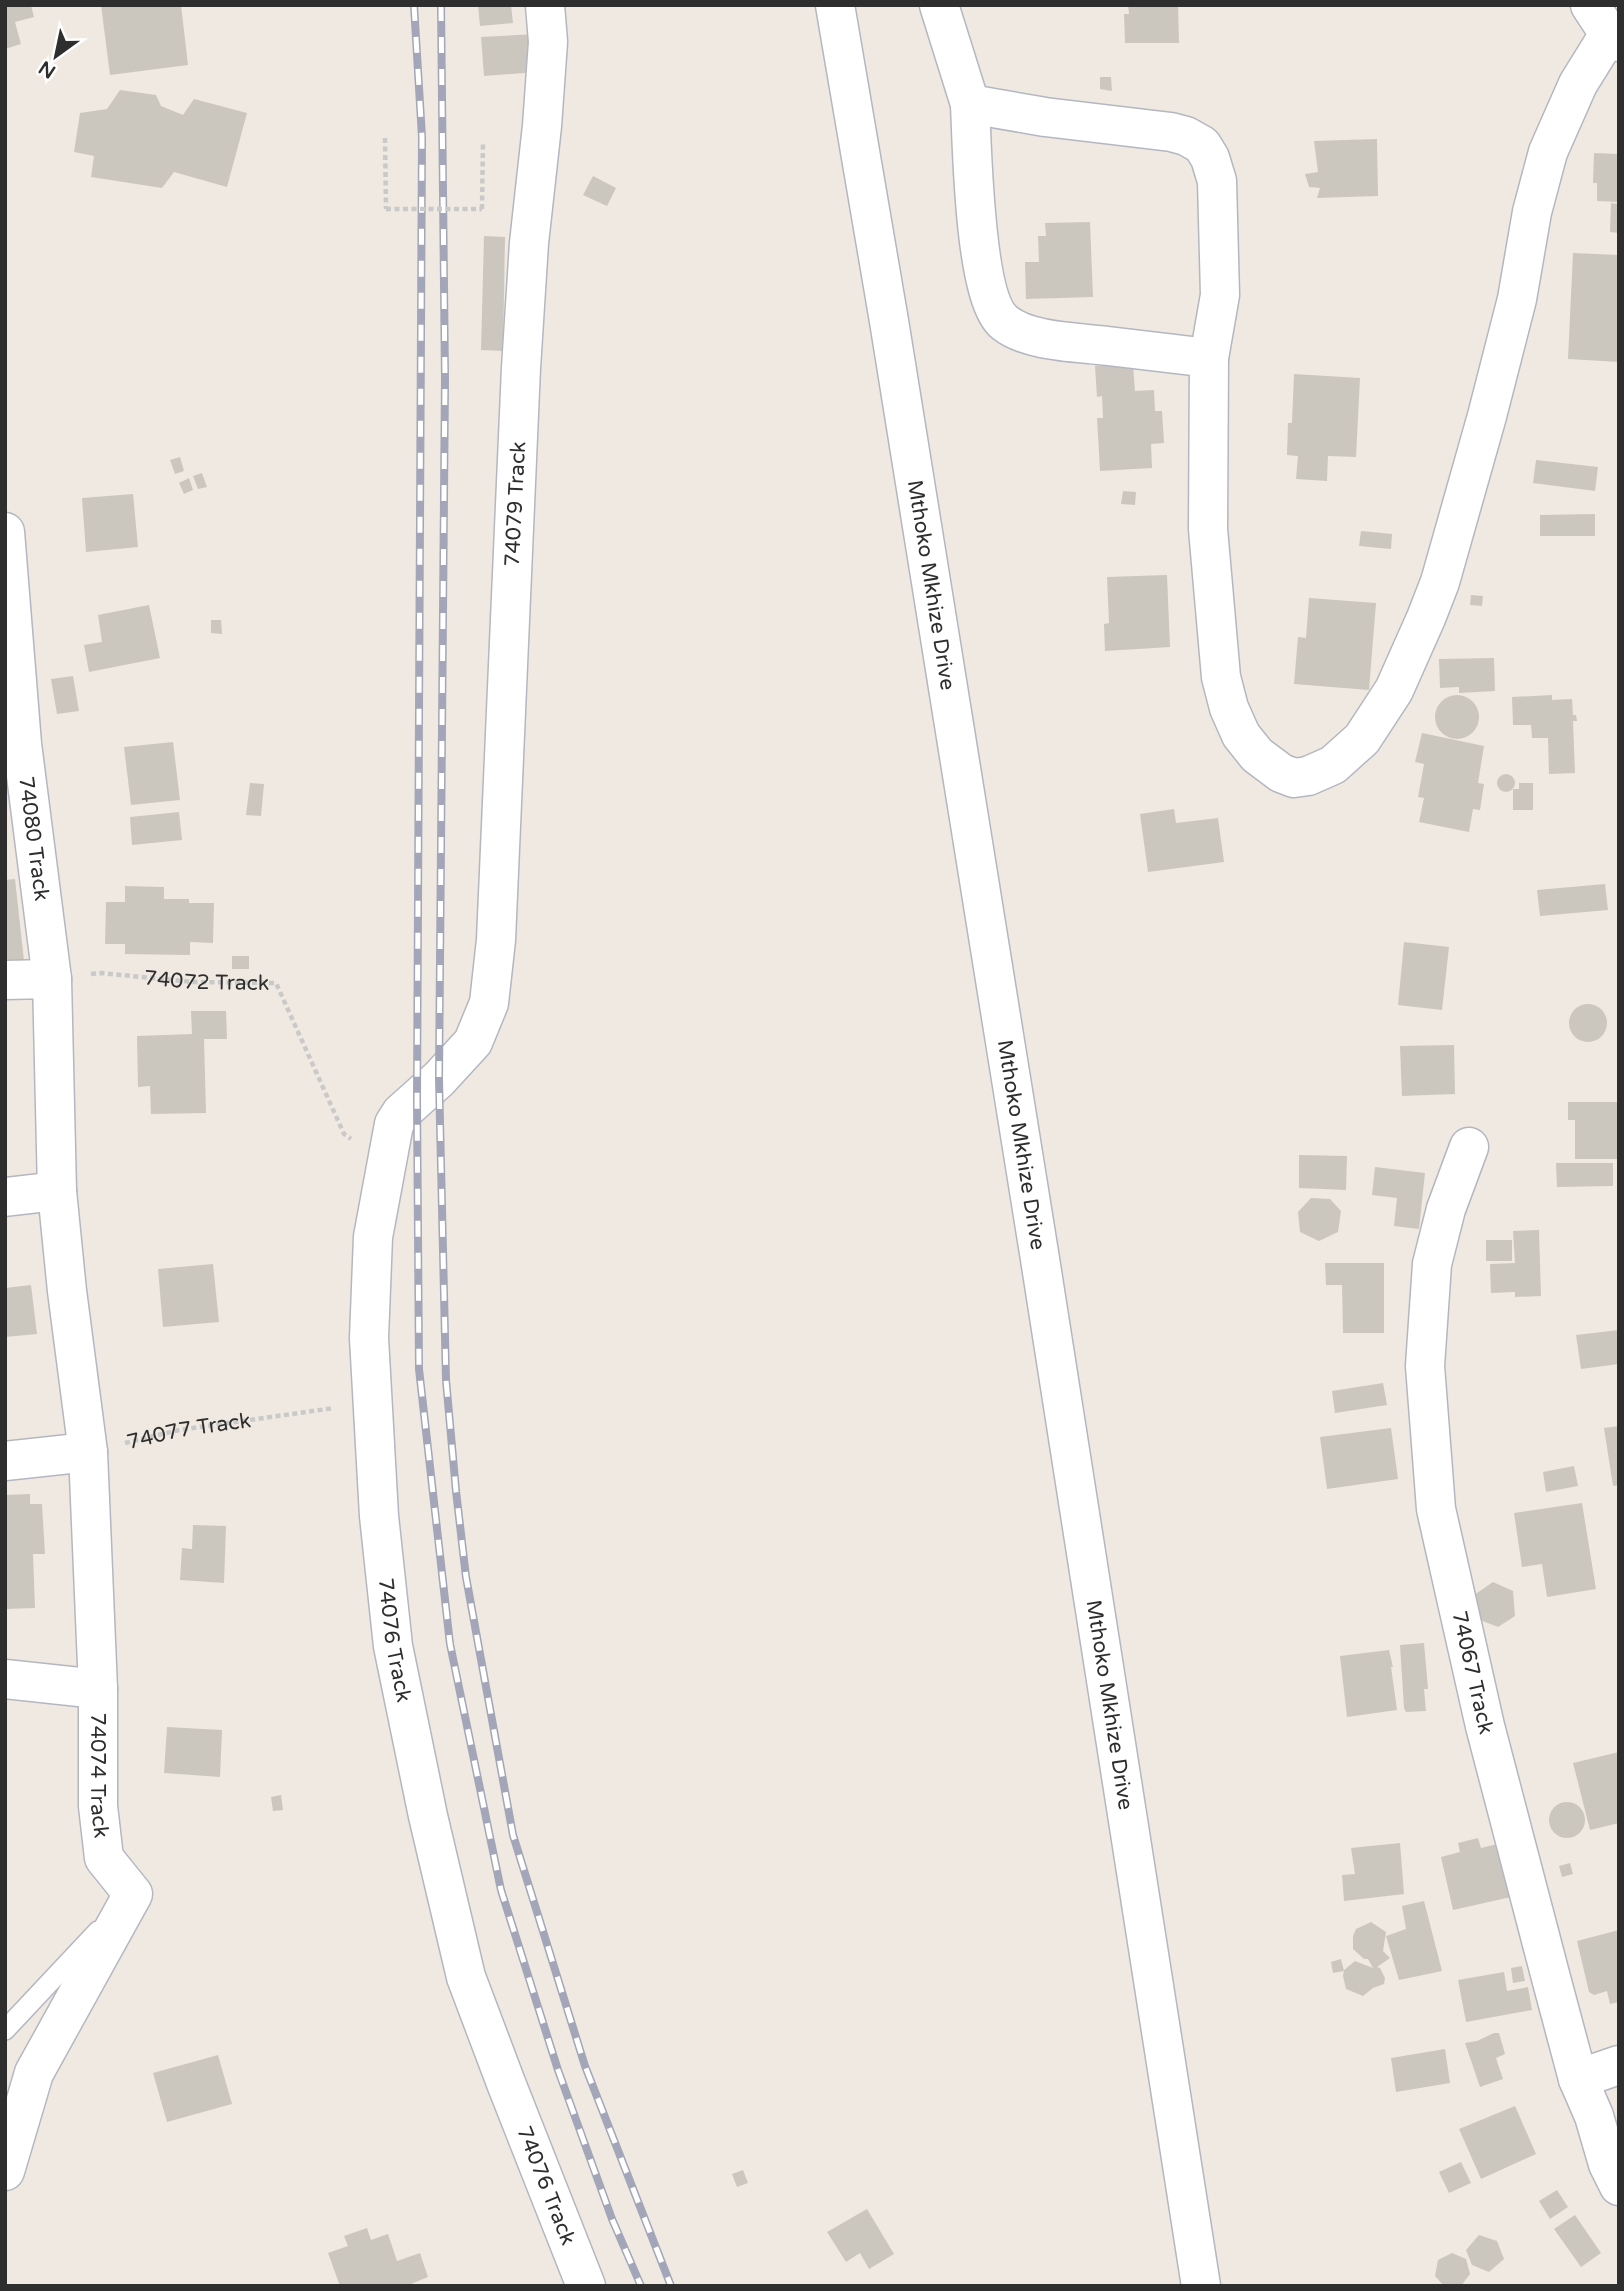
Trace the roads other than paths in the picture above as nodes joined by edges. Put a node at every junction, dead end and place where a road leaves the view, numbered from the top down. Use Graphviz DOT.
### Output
graph roads {
  1 [pos="545,5"];
  2 [pos="835,5"];
  3 [pos="939,5"];
  4 [pos="1606,27"];
  5 [pos="970,104"];
  6 [pos="1209,358"];
  7 [pos="5,532"];
  8 [pos="52,979"];
  9 [pos="5,980"];
  10 [pos="489,1003"];
  11 [pos="1469,1147"];
  12 [pos="57,1191"];
  13 [pos="5,1197"];
  14 [pos="88,1452"];
  15 [pos="5,1461"];
  16 [pos="5,1679"];
  17 [pos="97,1689"];
  18 [pos="133,1894"];
  19 [pos="5,2031"];
  20 [pos="1619,2065"];
  21 [pos="1578,2079"];
  22 [pos="5,2171"];
  23 [pos="1619,2186"];
  24 [pos="586,2286"];
  25 [pos="1201,2286"];
  1 -- 10 [label="street, 74079 Track"];
  2 -- 25 [label="street, Mthoko Mkhize Drive"];
  3 -- 5 [label="street"];
  4 -- 6 [label="street"];
  5 -- 6 [label="street"];
  5 -- 6 [label="street"];
  7 -- 8 [label="street, 74080 Track"];
  8 -- 9 [label="street"];
  8 -- 12 [label="street, 74080 Track"];
  10 -- 24 [label="street, 74076 Track"];
  11 -- 21 [label="street, 74067 Track"];
  12 -- 13 [label="street"];
  12 -- 14 [label="street, 74080 Track"];
  14 -- 15 [label="street"];
  14 -- 17 [label="street, 74074 Track"];
  16 -- 17 [label="street"];
  17 -- 18 [label="street, 74074 Track"];
  18 -- 19 [label="lane"];
  18 -- 22 [label="street"];
  20 -- 21 [label="street"];
  21 -- 23 [label="street, 74067 Track"];
}
